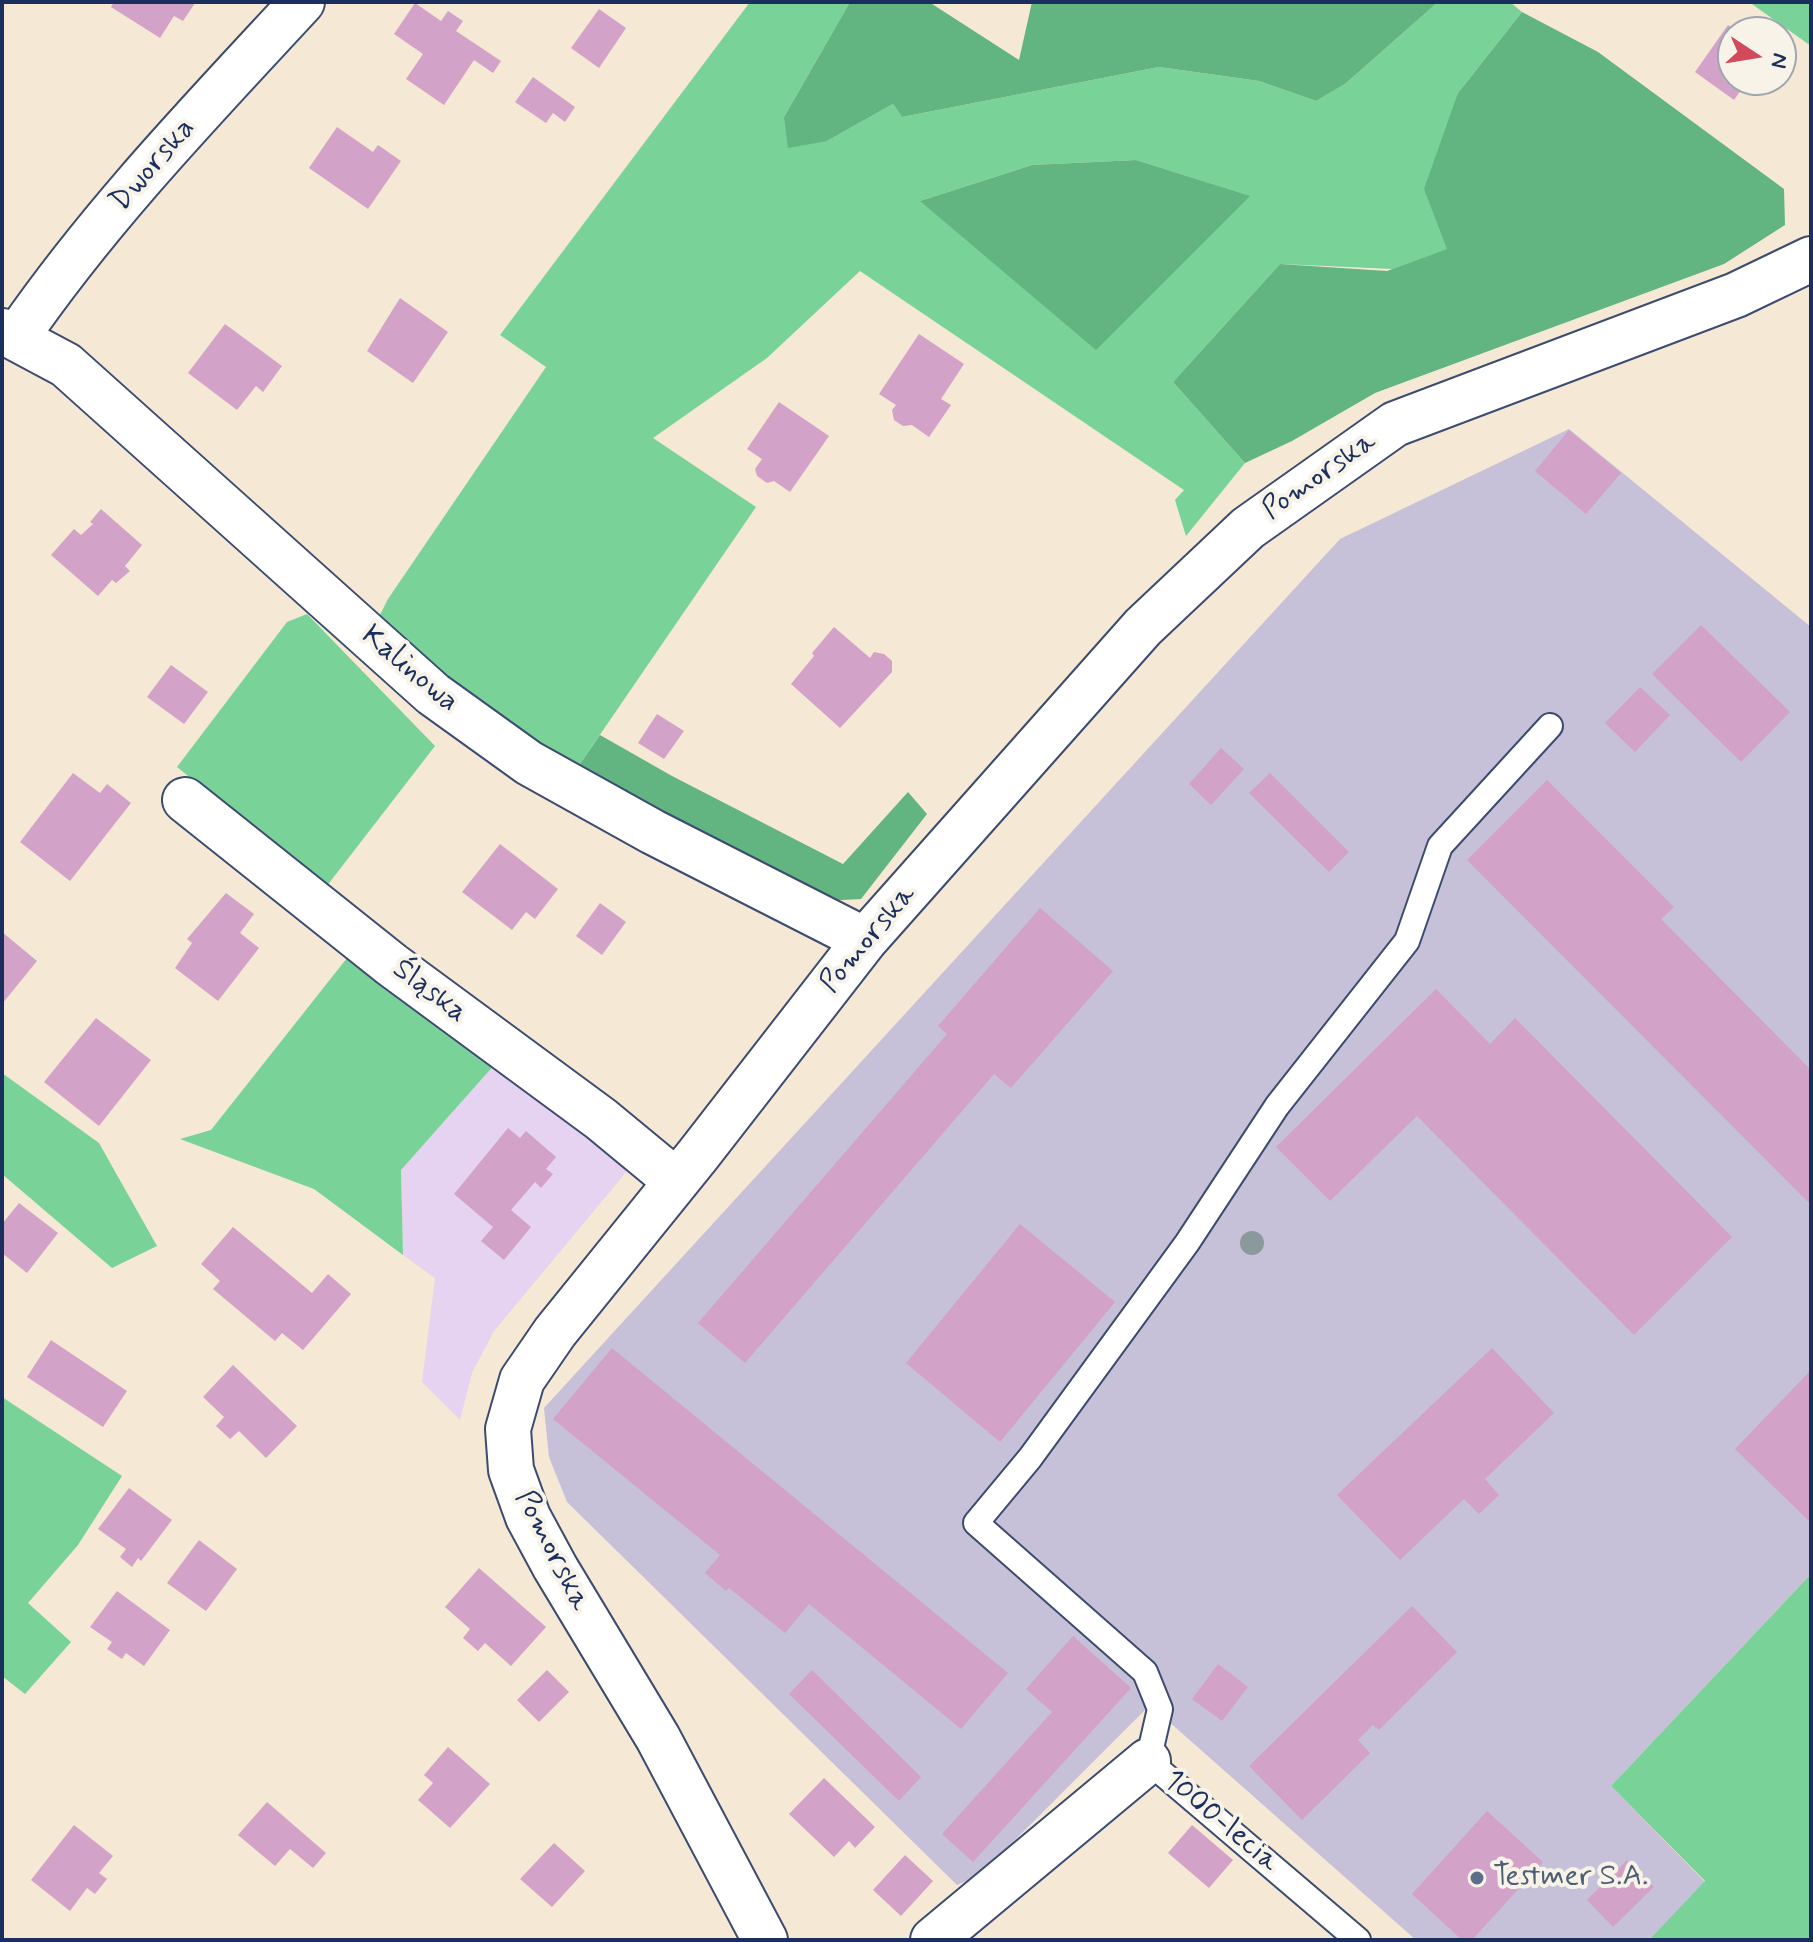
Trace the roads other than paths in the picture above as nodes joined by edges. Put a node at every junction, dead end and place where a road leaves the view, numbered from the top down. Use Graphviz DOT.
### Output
graph roads {
  1 [pos="302,2"];
  2 [pos="1811,259"];
  3 [pos="7,344"];
  4 [pos="1550,726"];
  5 [pos="185,800"];
  6 [pos="865,940"];
  7 [pos="676,1181"];
  8 [pos="1148,1761"];
  9 [pos="765,1940"];
  10 [pos="933,1940"];
  11 [pos="1358,1940"];
  1 -- 3 [label="street, Dworska"];
  2 -- 6 [label="street, Pomorska"];
  3 -- 6 [label="street, Kalinowa"];
  4 -- 8 [label="lane"];
  5 -- 7 [label="street, Śląska"];
  6 -- 7 [label="street, Pomorska"];
  7 -- 9 [label="street, Pomorska"];
  8 -- 10 [label="street, 1000-lecia"];
  8 -- 11 [label="lane, 1000-lecia"];
}
